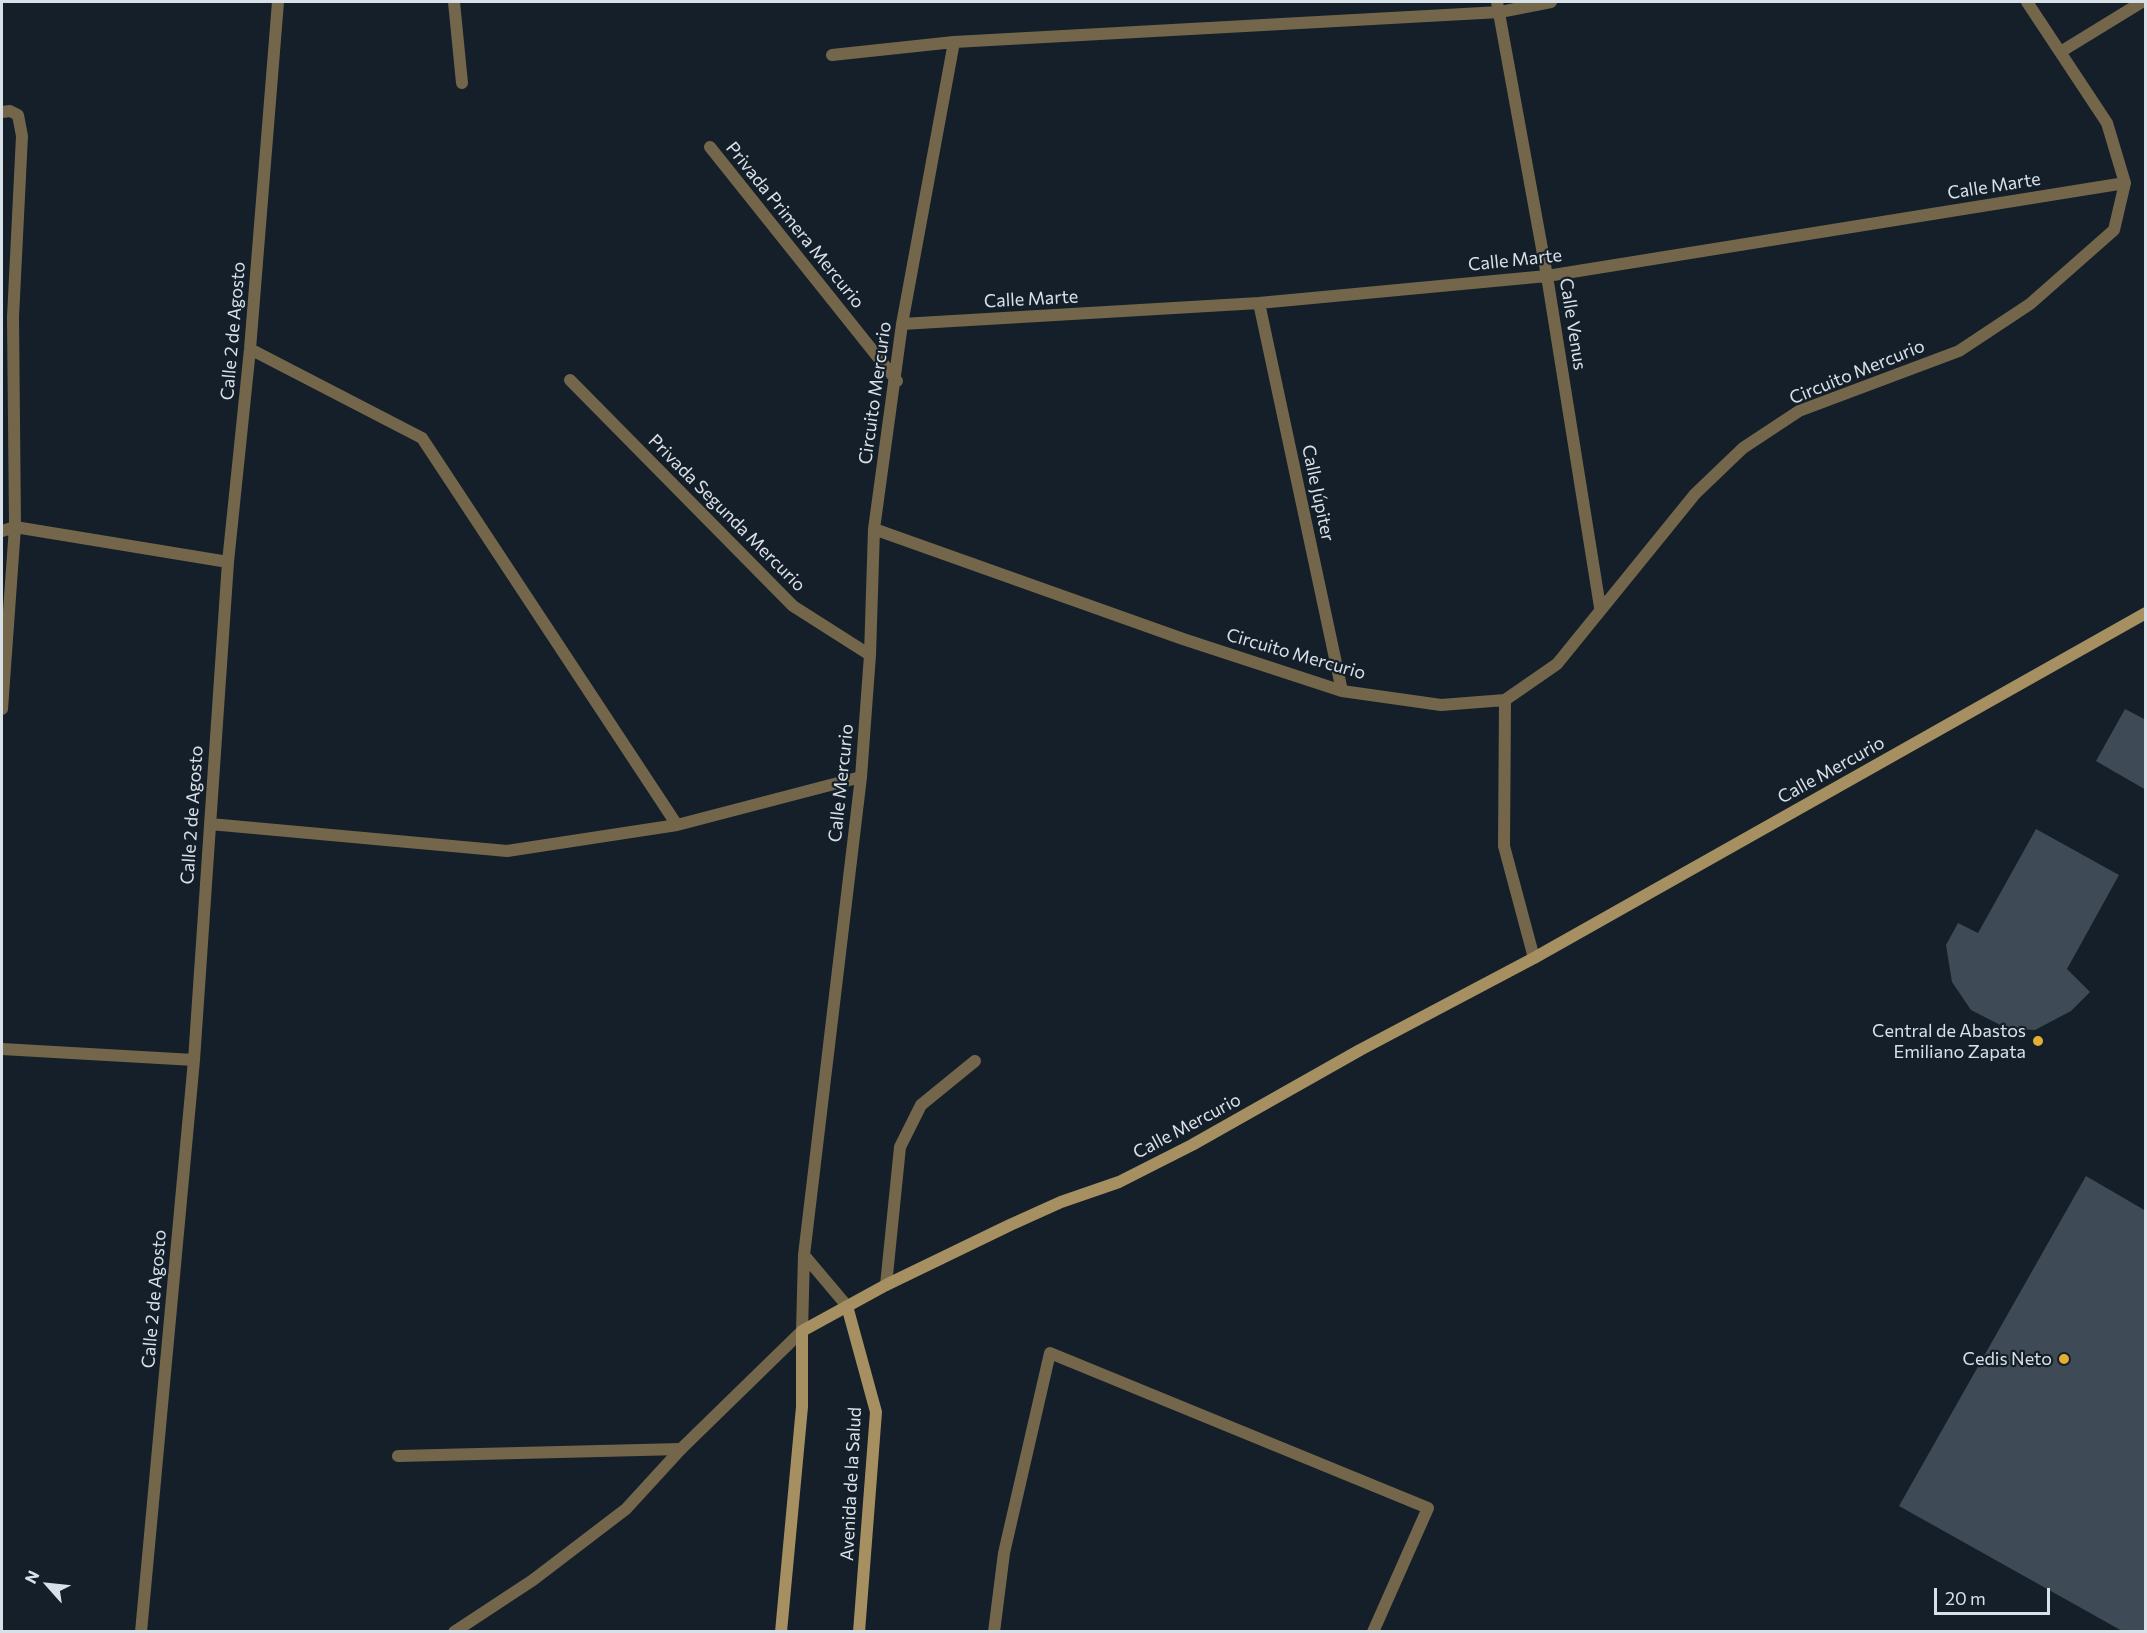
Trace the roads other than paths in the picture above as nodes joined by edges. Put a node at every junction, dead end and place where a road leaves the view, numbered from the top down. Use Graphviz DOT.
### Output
graph roads {
  1 [pos="278,2"];
  2 [pos="454,2"];
  3 [pos="1551,2"];
  4 [pos="2027,2"];
  5 [pos="2142,2"];
  6 [pos="1499,7"];
  7 [pos="954,42"];
  8 [pos="2062,51"];
  9 [pos="832,55"];
  10 [pos="462,83"];
  11 [pos="6,112"];
  12 [pos="710,147"];
  13 [pos="2125,183"];
  14 [pos="1547,276"];
  15 [pos="1259,303"];
  16 [pos="7,319"];
  17 [pos="902,324"];
  18 [pos="250,349"];
  19 [pos="570,380"];
  20 [pos="897,381"];
  21 [pos="15,527"];
  22 [pos="874,529"];
  23 [pos="2,531"];
  24 [pos="228,562"];
  25 [pos="1600,607"];
  26 [pos="2145,613"];
  27 [pos="870,655"];
  28 [pos="1342,691"];
  29 [pos="1505,700"];
  30 [pos="2,709"];
  31 [pos="861,777"];
  32 [pos="210,824"];
  33 [pos="677,825"];
  34 [pos="1534,958"];
  35 [pos="2,1049"];
  36 [pos="194,1060"];
  37 [pos="975,1061"];
  38 [pos="804,1255"];
  39 [pos="886,1285"];
  40 [pos="847,1306"];
  41 [pos="802,1331"];
  42 [pos="681,1449"];
  43 [pos="398,1456"];
  44 [pos="141,1632"];
  45 [pos="454,1632"];
  46 [pos="781,1632"];
  47 [pos="859,1632"];
  48 [pos="994,1632"];
  49 [pos="1373,1632"];
  1 -- 18 [label="street, Calle 2 de Agosto"];
  2 -- 10 [label="street"];
  3 -- 6 [label="street"];
  4 -- 8 [label="street, Circuito Mercurio"];
  5 -- 8 [label="street"];
  6 -- 7 [label="street"];
  6 -- 14 [label="street, Calle Venus"];
  7 -- 9 [label="street"];
  7 -- 17 [label="street, Circuito Mercurio"];
  8 -- 13 [label="street, Circuito Mercurio"];
  11 -- 16 [label="street"];
  12 -- 20 [label="street, Privada Primera Mercurio"];
  13 -- 14 [label="street, Calle Marte"];
  13 -- 25 [label="street, Circuito Mercurio"];
  14 -- 15 [label="street, Calle Marte"];
  14 -- 25 [label="street, Calle Venus"];
  15 -- 17 [label="street, Calle Marte"];
  15 -- 28 [label="street, Calle Júpiter"];
  16 -- 21 [label="street"];
  17 -- 20 [label="street, Circuito Mercurio"];
  18 -- 24 [label="street, Calle 2 de Agosto"];
  18 -- 33 [label="street"];
  19 -- 27 [label="street, Privada Segunda Mercurio"];
  20 -- 22 [label="street, Circuito Mercurio"];
  21 -- 23 [label="street"];
  21 -- 24 [label="street"];
  21 -- 30 [label="street"];
  22 -- 27 [label="street, Calle Mercurio"];
  22 -- 28 [label="street, Circuito Mercurio"];
  24 -- 32 [label="street, Calle 2 de Agosto"];
  25 -- 29 [label="street, Circuito Mercurio"];
  26 -- 34 [label="street, Calle Mercurio"];
  27 -- 31 [label="street, Calle Mercurio"];
  28 -- 29 [label="street, Circuito Mercurio"];
  29 -- 34 [label="street"];
  31 -- 33 [label="street"];
  31 -- 38 [label="street, Calle Mercurio"];
  32 -- 33 [label="street"];
  32 -- 36 [label="street, Calle 2 de Agosto"];
  34 -- 39 [label="street, Calle Mercurio"];
  35 -- 36 [label="street"];
  36 -- 44 [label="street, Calle 2 de Agosto"];
  37 -- 39 [label="street"];
  38 -- 40 [label="street"];
  38 -- 41 [label="street, Calle Mercurio"];
  39 -- 40 [label="street, Calle Mercurio"];
  40 -- 41 [label="street, Calle Mercurio"];
  40 -- 47 [label="street, Avenida de la Salud"];
  41 -- 42 [label="street"];
  41 -- 46 [label="street"];
  42 -- 43 [label="street"];
  42 -- 45 [label="street"];
  48 -- 49 [label="street"];
}
